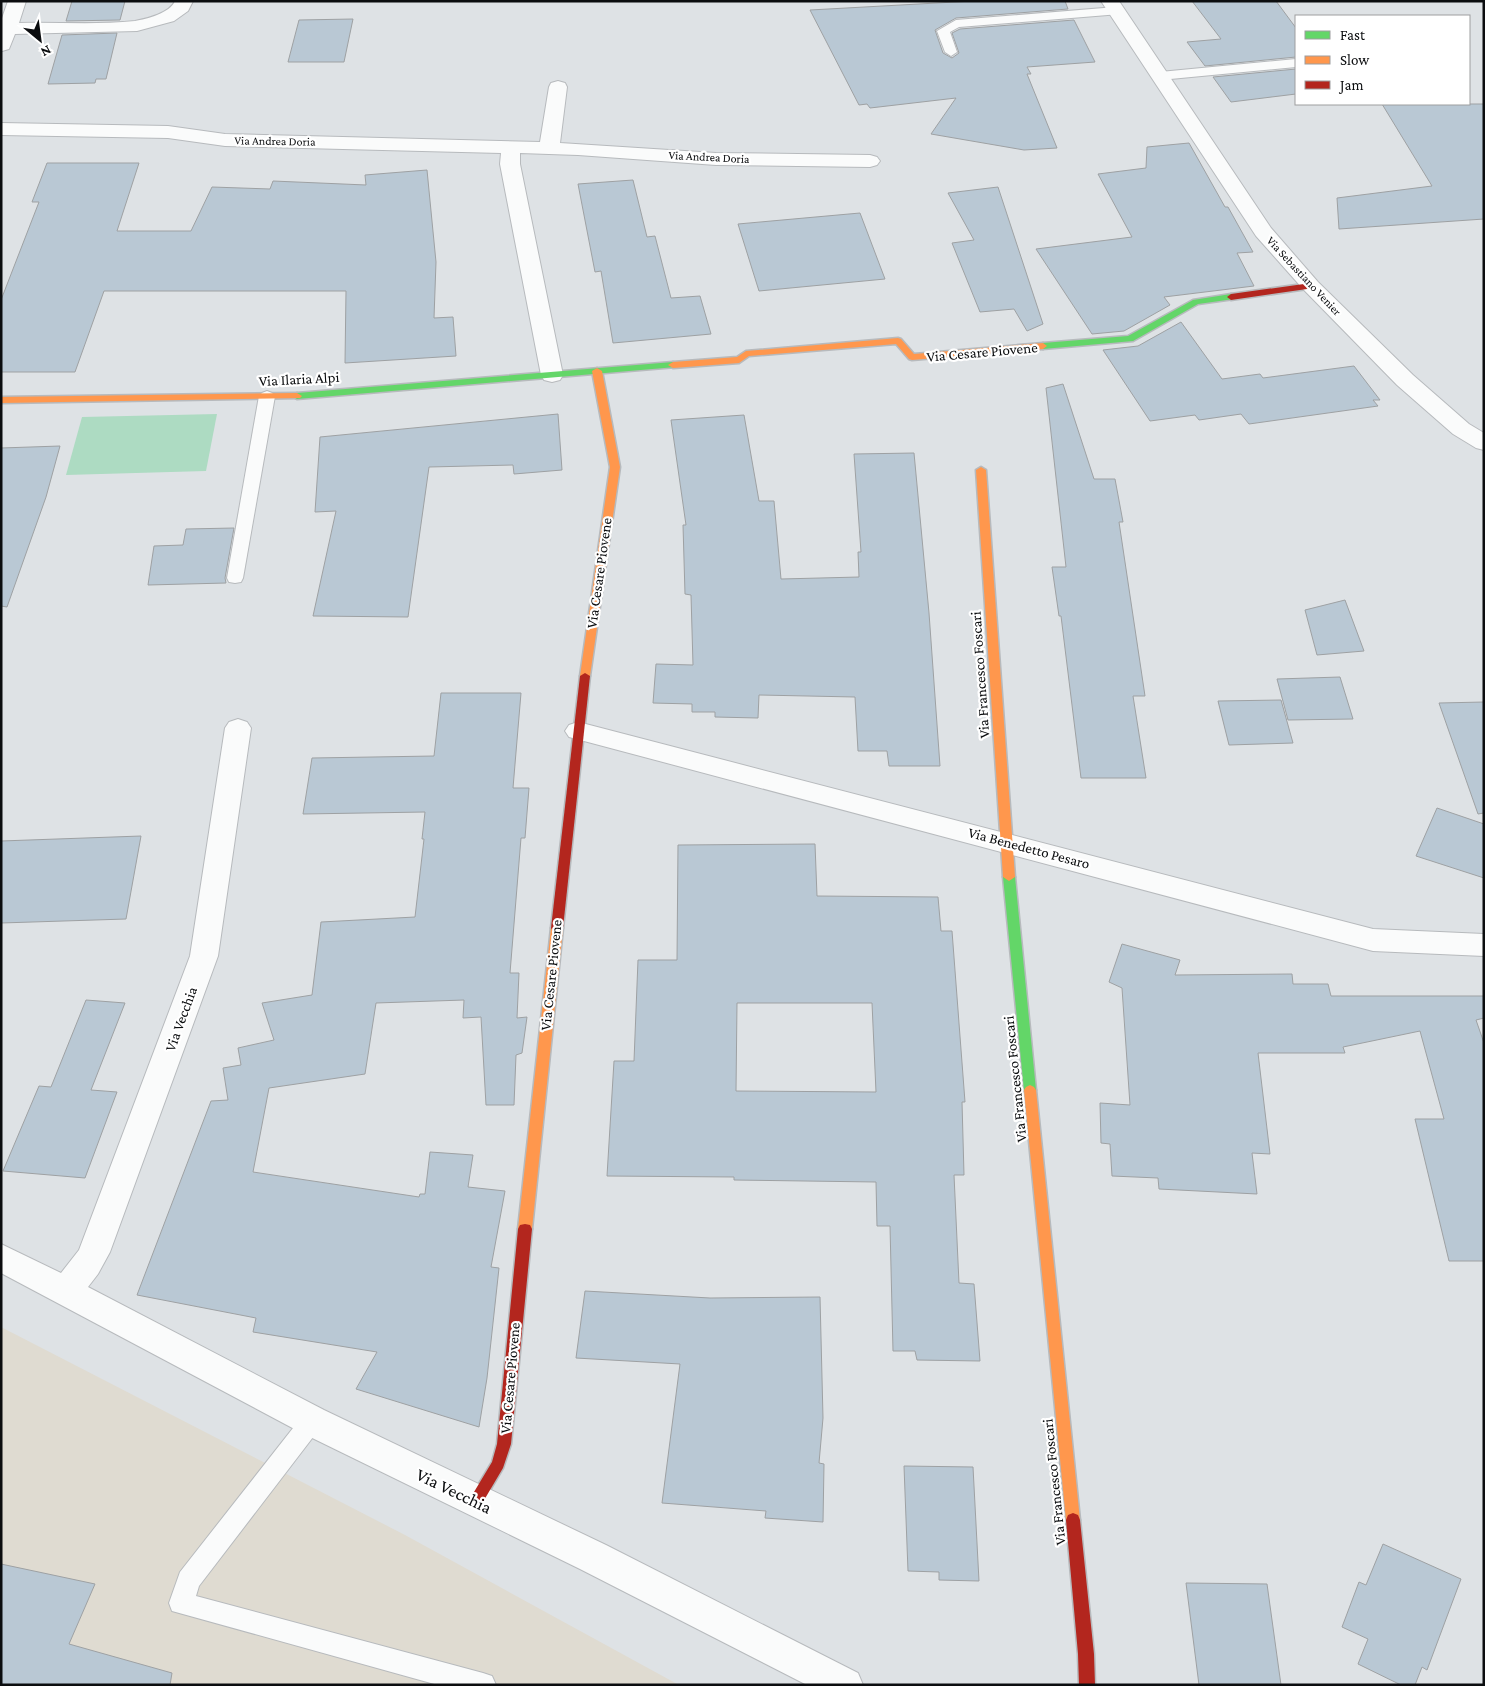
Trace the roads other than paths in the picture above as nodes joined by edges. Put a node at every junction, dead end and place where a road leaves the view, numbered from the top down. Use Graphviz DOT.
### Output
graph roads {
  1 [pos="16,1"];
  2 [pos="184,1"];
  3 [pos="1113,6"];
  4 [pos="6,29"];
  5 [pos="1,46"];
  6 [pos="951,52"];
  7 [pos="1295,63"];
  8 [pos="1160,76"];
  9 [pos="558,87"];
  10 [pos="1,129"];
  11 [pos="512,147"];
  12 [pos="549,148"];
  13 [pos="870,161"];
  14 [pos="1311,286"];
  15 [pos="597,371"];
  16 [pos="552,375"];
  17 [pos="267,396"];
  18 [pos="1,400"];
  19 [pos="1484,443"];
  20 [pos="981,470"];
  21 [pos="235,578"];
  22 [pos="238,728"];
  23 [pos="578,731"];
  24 [pos="1006,842"];
  25 [pos="1484,945"];
  26 [pos="1,1257"];
  27 [pos="65,1291"];
  28 [pos="312,1421"];
  29 [pos="475,1502"];
  30 [pos="483,1685"];
  31 [pos="845,1685"];
  32 [pos="1088,1685"];
  1 -- 4 [label="street"];
  2 -- 4 [label="street"];
  3 -- 6 [label="lane, Via Sebastiano Venier"];
  3 -- 8 [label="street, Via Sebastiano Venier"];
  4 -- 5 [label="street"];
  7 -- 8 [label="lane"];
  8 -- 14 [label="street, Via Sebastiano Venier"];
  9 -- 12 [label="street"];
  10 -- 11 [label="street, Via Andrea Doria"];
  11 -- 12 [label="street, Via Andrea Doria"];
  11 -- 16 [label="street"];
  12 -- 13 [label="street, Via Andrea Doria"];
  14 -- 15 [label="street, Via Cesare Piovene"];
  14 -- 19 [label="street, Via Sebastiano Venier"];
  15 -- 16 [label="street, Via Ilaria Alpi"];
  15 -- 23 [label="street, Via Cesare Piovene"];
  16 -- 17 [label="street, Via Ilaria Alpi"];
  17 -- 18 [label="street, Via Ilaria Alpi"];
  17 -- 21 [label="lane"];
  20 -- 24 [label="street, Via Francesco Foscari"];
  22 -- 27 [label="street, Via Vecchia"];
  23 -- 24 [label="street, Via Benedetto Pesaro"];
  23 -- 29 [label="street, Via Cesare Piovene"];
  24 -- 25 [label="street, Via Benedetto Pesaro"];
  24 -- 32 [label="street, Via Francesco Foscari"];
  26 -- 27 [label="street, Via Vecchia"];
  27 -- 28 [label="street, Via Vecchia"];
  28 -- 29 [label="street, Via Vecchia"];
  28 -- 30 [label="lane"];
  29 -- 31 [label="street, Via Vecchia"];
}
